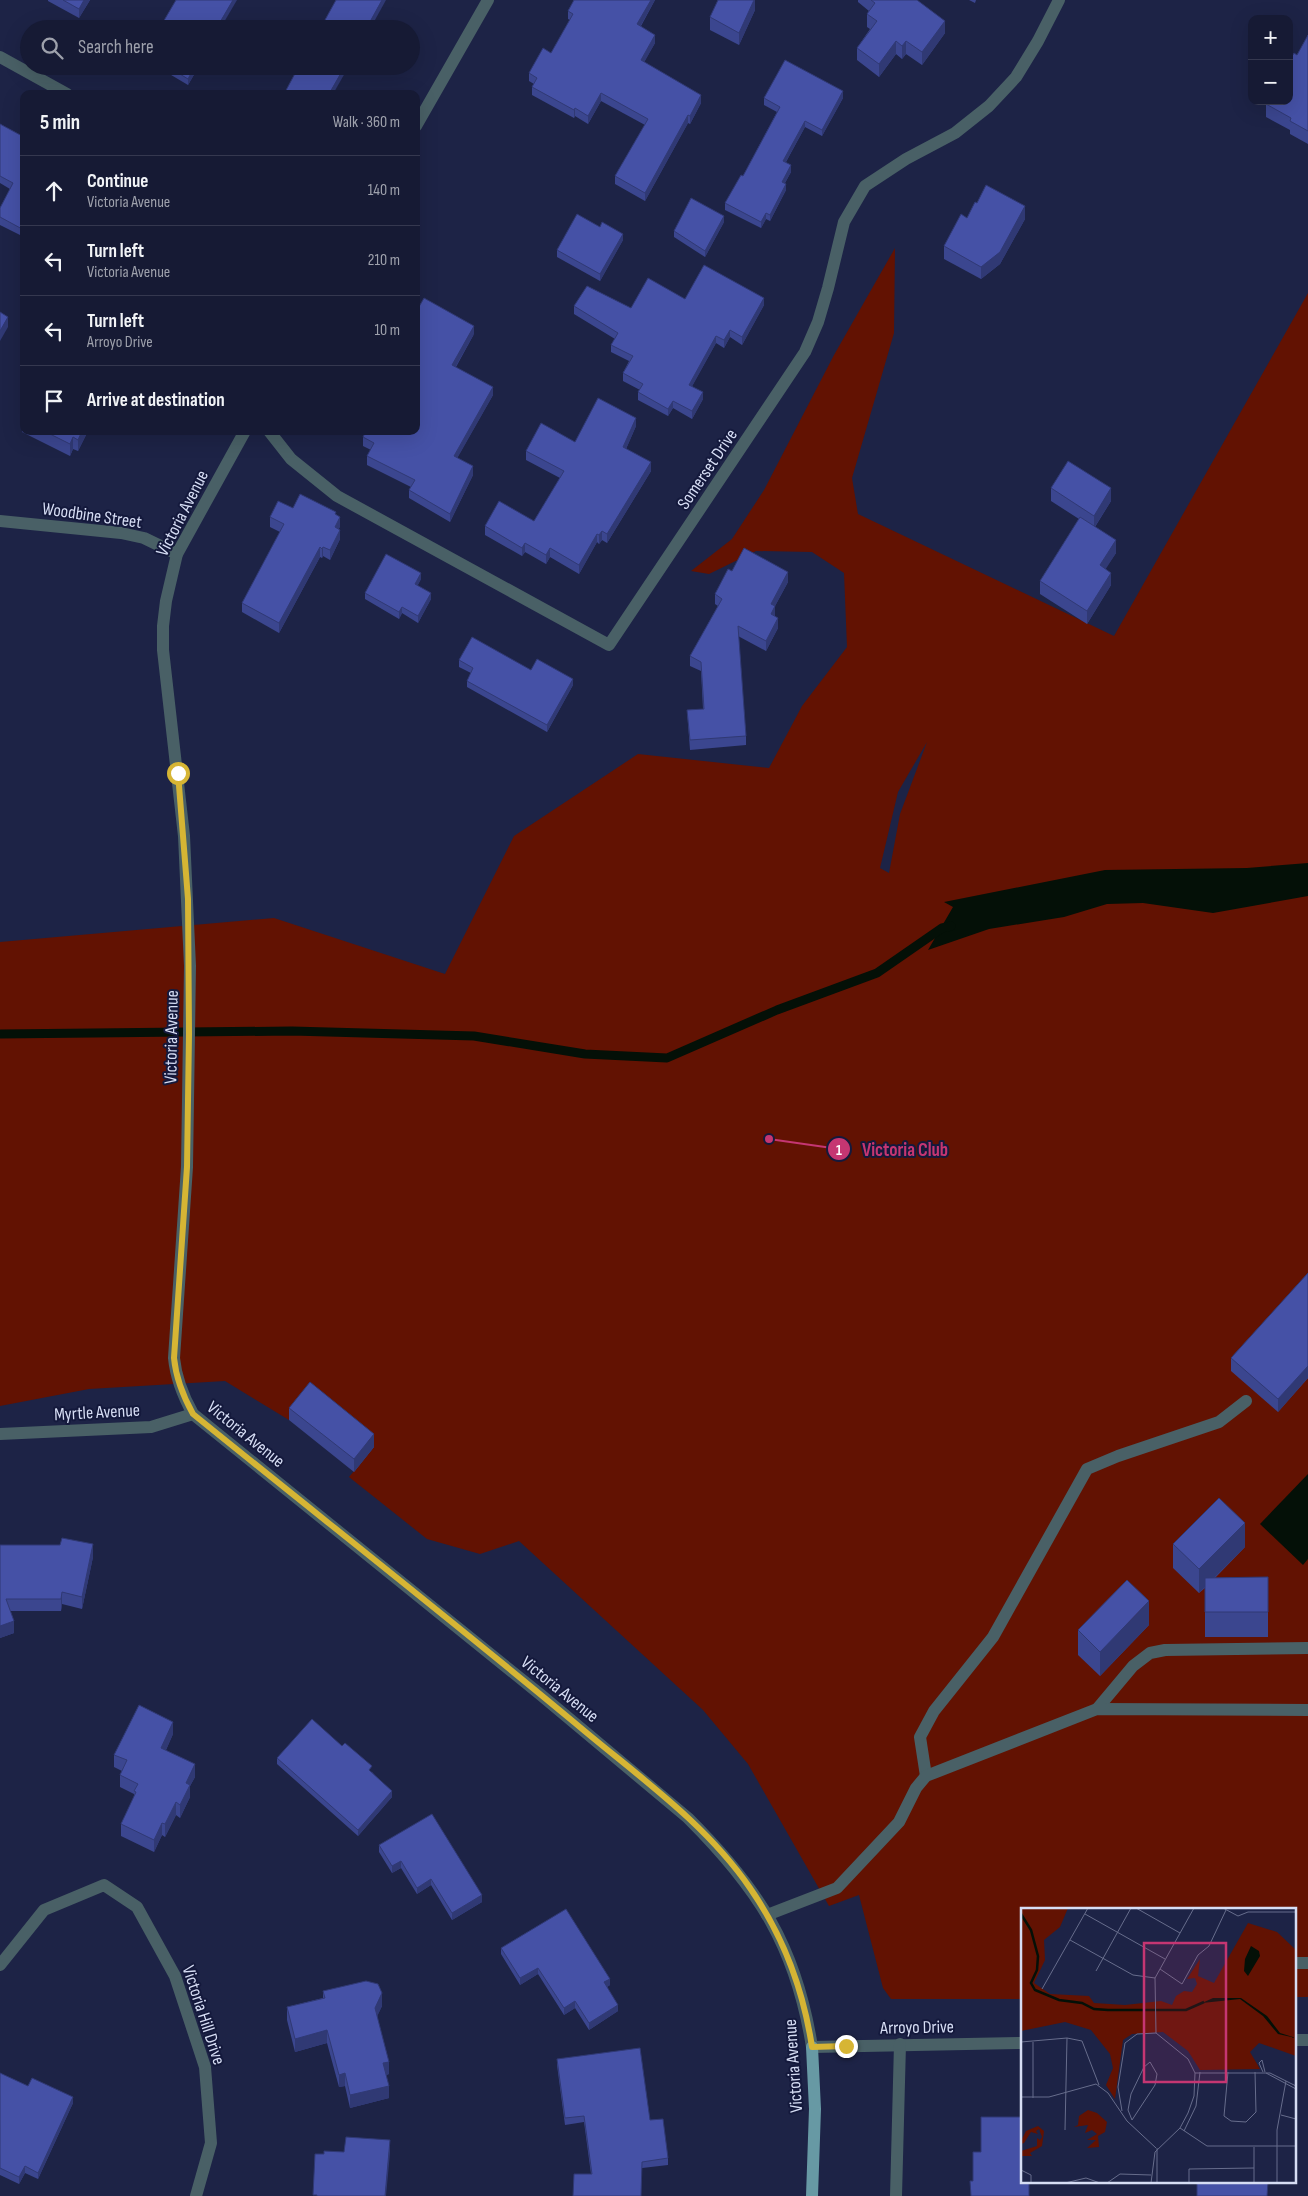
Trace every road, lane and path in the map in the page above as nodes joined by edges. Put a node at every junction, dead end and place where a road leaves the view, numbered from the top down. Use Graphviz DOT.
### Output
graph roads {
  1 [pos="488,0"];
  2 [pos="1058,0"];
  3 [pos="0,57"];
  4 [pos="20,68"];
  5 [pos="32,75"];
  6 [pos="59,90"];
  7 [pos="420,119"];
  8 [pos="243,435"];
  9 [pos="272,435"];
  10 [pos="0,521"];
  11 [pos="177,554"];
  12 [pos="1246,1401"];
  13 [pos="193,1414"];
  14 [pos="0,1434"];
  15 [pos="1308,1648"];
  16 [pos="1097,1709"];
  17 [pos="1308,1710"];
  18 [pos="926,1776"];
  19 [pos="767,1915"];
  20 [pos="0,1965"];
  21 [pos="1021,2043"];
  22 [pos="900,2044"];
  23 [pos="812,2047"];
  24 [pos="196,2196"];
  25 [pos="812,2196"];
  26 [pos="896,2196"];
  1 -- 7 [label="street"];
  2 -- 9 [label="street, Somerset Drive"];
  3 -- 4 [label="street"];
  5 -- 6 [label="street"];
  8 -- 11 [label="street, Victoria Avenue"];
  10 -- 11 [label="street, Woodbine Street"];
  11 -- 13 [label="street, Victoria Avenue"];
  12 -- 18 [label="street"];
  13 -- 14 [label="street, Myrtle Avenue"];
  13 -- 19 [label="street, Victoria Avenue"];
  15 -- 16 [label="street"];
  16 -- 17 [label="street"];
  16 -- 18 [label="street"];
  18 -- 19 [label="street"];
  19 -- 23 [label="street, Victoria Avenue"];
  20 -- 24 [label="street, Victoria Hill Drive"];
  21 -- 22 [label="street, Arroyo Drive"];
  22 -- 23 [label="street, Arroyo Drive"];
  22 -- 26 [label="street"];
  23 -- 25 [label="main road, Victoria Avenue"];
}
